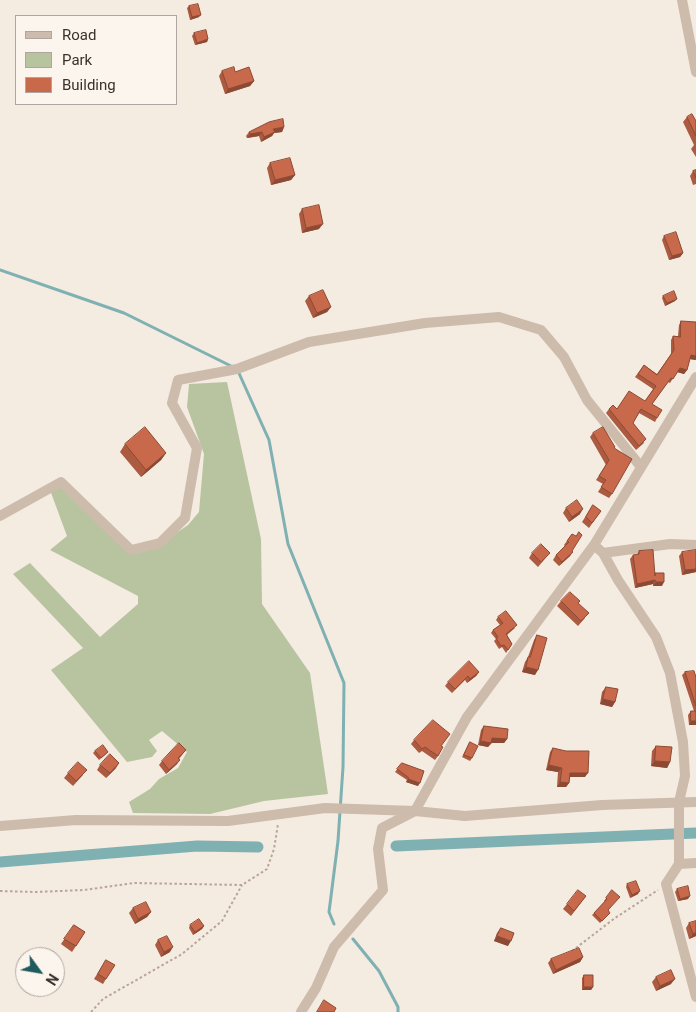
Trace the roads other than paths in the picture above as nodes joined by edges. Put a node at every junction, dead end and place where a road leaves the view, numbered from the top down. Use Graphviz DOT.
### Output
graph roads {
  1 [pos="682,0"];
  2 [pos="696,72"];
  3 [pos="696,377"];
  4 [pos="641,467"];
  5 [pos="0,516"];
  6 [pos="594,545"];
  7 [pos="696,545"];
  8 [pos="603,553"];
  9 [pos="679,802"];
  10 [pos="696,802"];
  11 [pos="415,811"];
  12 [pos="0,826"];
  13 [pos="696,863"];
  14 [pos="679,864"];
  15 [pos="696,996"];
  16 [pos="301,1012"];
  1 -- 2 [label="street"];
  3 -- 4 [label="street"];
  4 -- 5 [label="street"];
  4 -- 6 [label="street"];
  6 -- 8 [label="street"];
  6 -- 11 [label="street"];
  7 -- 8 [label="street"];
  8 -- 9 [label="street"];
  9 -- 10 [label="street"];
  9 -- 11 [label="street"];
  9 -- 14 [label="street"];
  11 -- 12 [label="street"];
  11 -- 16 [label="street"];
  13 -- 14 [label="street"];
  14 -- 15 [label="street"];
}
